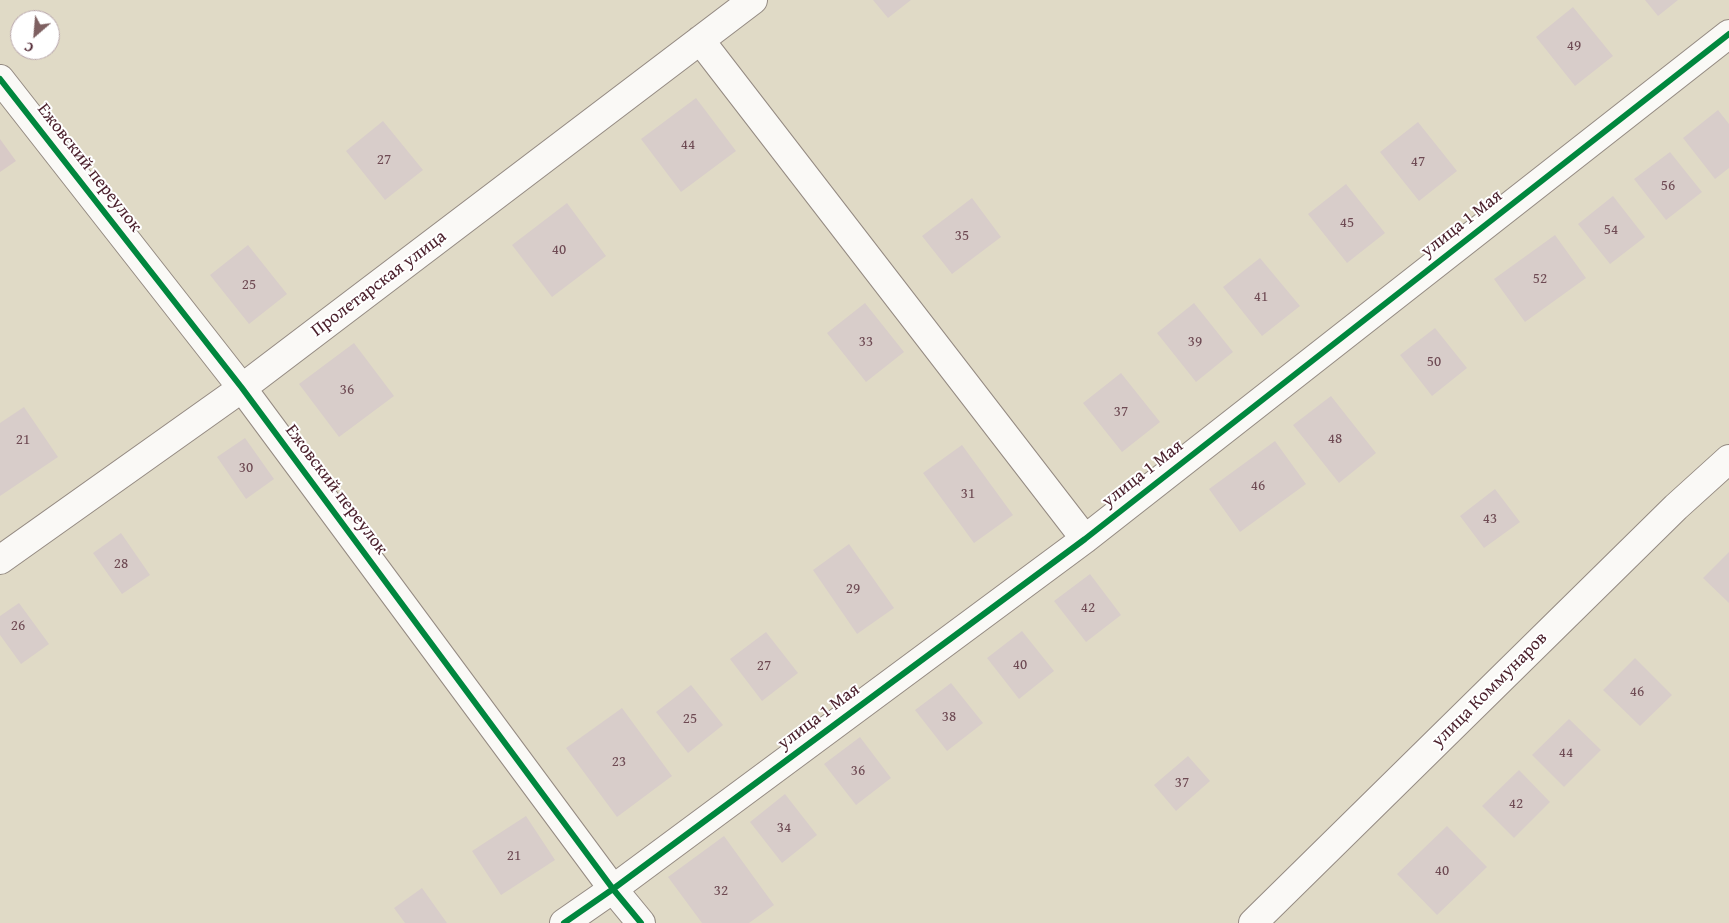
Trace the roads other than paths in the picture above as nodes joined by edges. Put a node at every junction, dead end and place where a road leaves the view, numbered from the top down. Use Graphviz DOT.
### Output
graph roads {
  1 [pos="753,0"];
  2 [pos="1729,34"];
  3 [pos="700,40"];
  4 [pos="0,79"];
  5 [pos="242,388"];
  6 [pos="1729,459"];
  7 [pos="1085,539"];
  8 [pos="0,560"];
  9 [pos="613,889"];
  10 [pos="564,923"];
  11 [pos="641,923"];
  12 [pos="1253,923"];
  1 -- 3 [label="street, Пролетарская улица"];
  2 -- 7 [label="street, улица 1 Мая"];
  3 -- 5 [label="street, Пролетарская улица"];
  3 -- 7 [label="street"];
  4 -- 5 [label="street, Ежовский переулок"];
  5 -- 8 [label="street, Пролетарская улица"];
  5 -- 9 [label="street, Ежовский переулок"];
  6 -- 12 [label="street, улица Коммунаров"];
  7 -- 9 [label="street, улица 1 Мая"];
  9 -- 10 [label="street, улица 1 Мая"];
  9 -- 11 [label="street, Ежовский переулок"];
}
